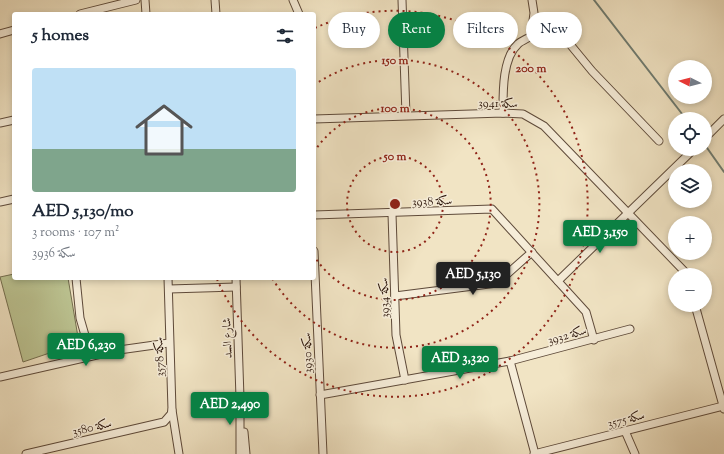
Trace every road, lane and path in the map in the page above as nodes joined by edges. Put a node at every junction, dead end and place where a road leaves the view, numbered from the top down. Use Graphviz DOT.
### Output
graph roads {
  1 [pos="136,0"];
  2 [pos="144,0"];
  3 [pos="215,0"];
  4 [pos="293,0"];
  5 [pos="402,0"];
  6 [pos="532,0"];
  7 [pos="88,12"];
  8 [pos="146,12"];
  9 [pos="216,12"];
  10 [pos="298,12"];
  11 [pos="534,12"];
  12 [pos="12,31"];
  13 [pos="0,34"];
  14 [pos="526,39"];
  15 [pos="573,48"];
  16 [pos="503,113"];
  17 [pos="406,116"];
  18 [pos="316,119"];
  19 [pos="724,119"];
  20 [pos="12,120"];
  21 [pos="0,123"];
  22 [pos="712,131"];
  23 [pos="660,142"];
  24 [pos="687,156"];
  25 [pos="12,199"];
  26 [pos="0,202"];
  27 [pos="628,213"];
  28 [pos="392,214"];
  29 [pos="316,215"];
  30 [pos="532,252"];
  31 [pos="681,268"];
  32 [pos="76,280"];
  33 [pos="168,280"];
  34 [pos="236,280"];
  35 [pos="315,280"];
  36 [pos="558,281"];
  37 [pos="236,287"];
  38 [pos="169,289"];
  39 [pos="394,296"];
  40 [pos="697,312"];
  41 [pos="630,329"];
  42 [pos="594,340"];
  43 [pos="169,343"];
  44 [pos="91,356"];
  45 [pos="510,361"];
  46 [pos="0,377"];
  47 [pos="405,380"];
  48 [pos="320,395"];
  49 [pos="240,398"];
  50 [pos="724,407"];
  51 [pos="172,410"];
  52 [pos="625,431"];
  53 [pos="26,454"];
  54 [pos="179,454"];
  55 [pos="240,454"];
  56 [pos="246,454"];
  57 [pos="323,454"];
  58 [pos="534,454"];
  59 [pos="635,454"];
  1 -- 7 [label="street"];
  2 -- 8 [label="street"];
  3 -- 9 [label="street"];
  4 -- 10 [label="street"];
  5 -- 17 [label="street"];
  6 -- 11 [label="street"];
  12 -- 13 [label="street"];
  14 -- 16 [label="street"];
  15 -- 23 [label="street"];
  16 -- 17 [label="street, سكة 3941"];
  16 -- 27 [label="street, سكة 3941"];
  17 -- 18 [label="street, سكة 3941"];
  19 -- 22 [label="street"];
  20 -- 21 [label="street"];
  24 -- 27 [label="street"];
  25 -- 26 [label="street"];
  27 -- 31 [label="street, سكة 3941"];
  27 -- 36 [label="street"];
  28 -- 29 [label="street, سكة 3938"];
  28 -- 30 [label="street, سكة 3938"];
  28 -- 39 [label="street, سكة 3934"];
  30 -- 36 [label="street, سكة 3932"];
  30 -- 39 [label="street"];
  32 -- 44 [label="street"];
  33 -- 38 [label="street, سكة 3578"];
  34 -- 37 [label="street, شارع السد"];
  35 -- 48 [label="street, سكة 3930"];
  36 -- 42 [label="street, سكة 3932"];
  37 -- 38 [label="street"];
  37 -- 49 [label="street, شارع السد"];
  38 -- 43 [label="street, سكة 3578"];
  39 -- 47 [label="street, سكة 3934"];
  40 -- 50 [label="street"];
  41 -- 42 [label="street"];
  42 -- 45 [label="street, سكة 3932"];
  43 -- 44 [label="street"];
  43 -- 51 [label="street, سكة 3578"];
  44 -- 46 [label="street"];
  45 -- 47 [label="street, سكة 3932"];
  45 -- 58 [label="street"];
  47 -- 48 [label="street, سكة 3932"];
  48 -- 57 [label="street, سكة 3930"];
  49 -- 55 [label="street, شارع السد"];
  49 -- 56 [label="street, شارع السد"];
  50 -- 52 [label="street, سكة 3575"];
  51 -- 53 [label="street, سكة 3580"];
  51 -- 54 [label="street, سكة 3578"];
  52 -- 58 [label="street, سكة 3575"];
  52 -- 59 [label="street"];
}
